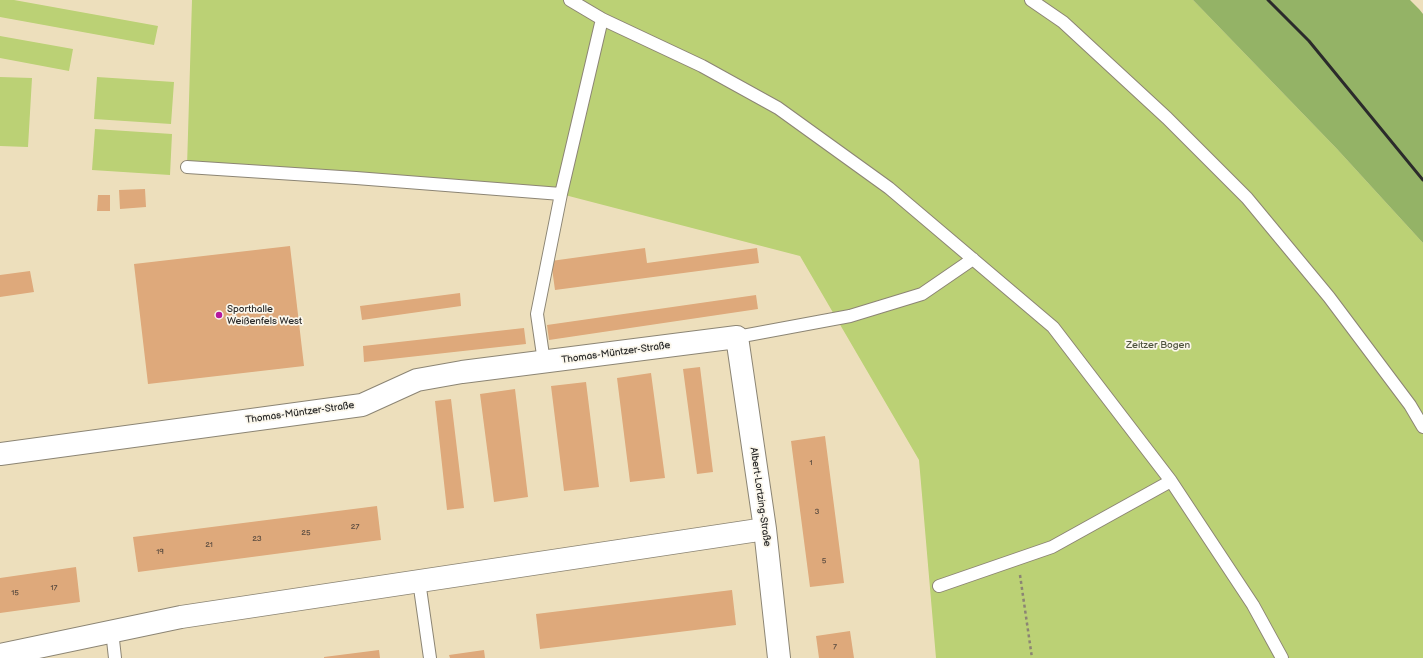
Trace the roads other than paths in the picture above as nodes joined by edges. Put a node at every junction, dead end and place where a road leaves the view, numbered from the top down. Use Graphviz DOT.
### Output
graph roads {
  1 [pos="570,0"];
  2 [pos="1032,0"];
  3 [pos="602,19"];
  4 [pos="187,167"];
  5 [pos="561,194"];
  6 [pos="973,260"];
  7 [pos="737,337"];
  8 [pos="544,362"];
  9 [pos="1423,427"];
  10 [pos="0,454"];
  11 [pos="1171,480"];
  12 [pos="764,529"];
  13 [pos="419,581"];
  14 [pos="939,586"];
  15 [pos="112,631"];
  16 [pos="0,656"];
  17 [pos="115,658"];
  18 [pos="430,658"];
  19 [pos="780,658"];
  20 [pos="1282,658"];
  1 -- 3 [label="lane"];
  2 -- 9 [label="lane"];
  3 -- 5 [label="lane"];
  3 -- 6 [label="lane"];
  4 -- 5 [label="lane"];
  5 -- 8 [label="lane"];
  6 -- 7 [label="lane"];
  6 -- 11 [label="lane"];
  7 -- 8 [label="street, Thomas-Müntzer-Straße"];
  7 -- 12 [label="street, Albert-Lortzing-Straße"];
  8 -- 10 [label="street, Thomas-Müntzer-Straße"];
  11 -- 14 [label="lane"];
  11 -- 20 [label="lane"];
  12 -- 13 [label="street"];
  12 -- 19 [label="street, Albert-Lortzing-Straße"];
  13 -- 15 [label="street"];
  13 -- 18 [label="lane"];
  15 -- 16 [label="street"];
  15 -- 17 [label="lane"];
}
